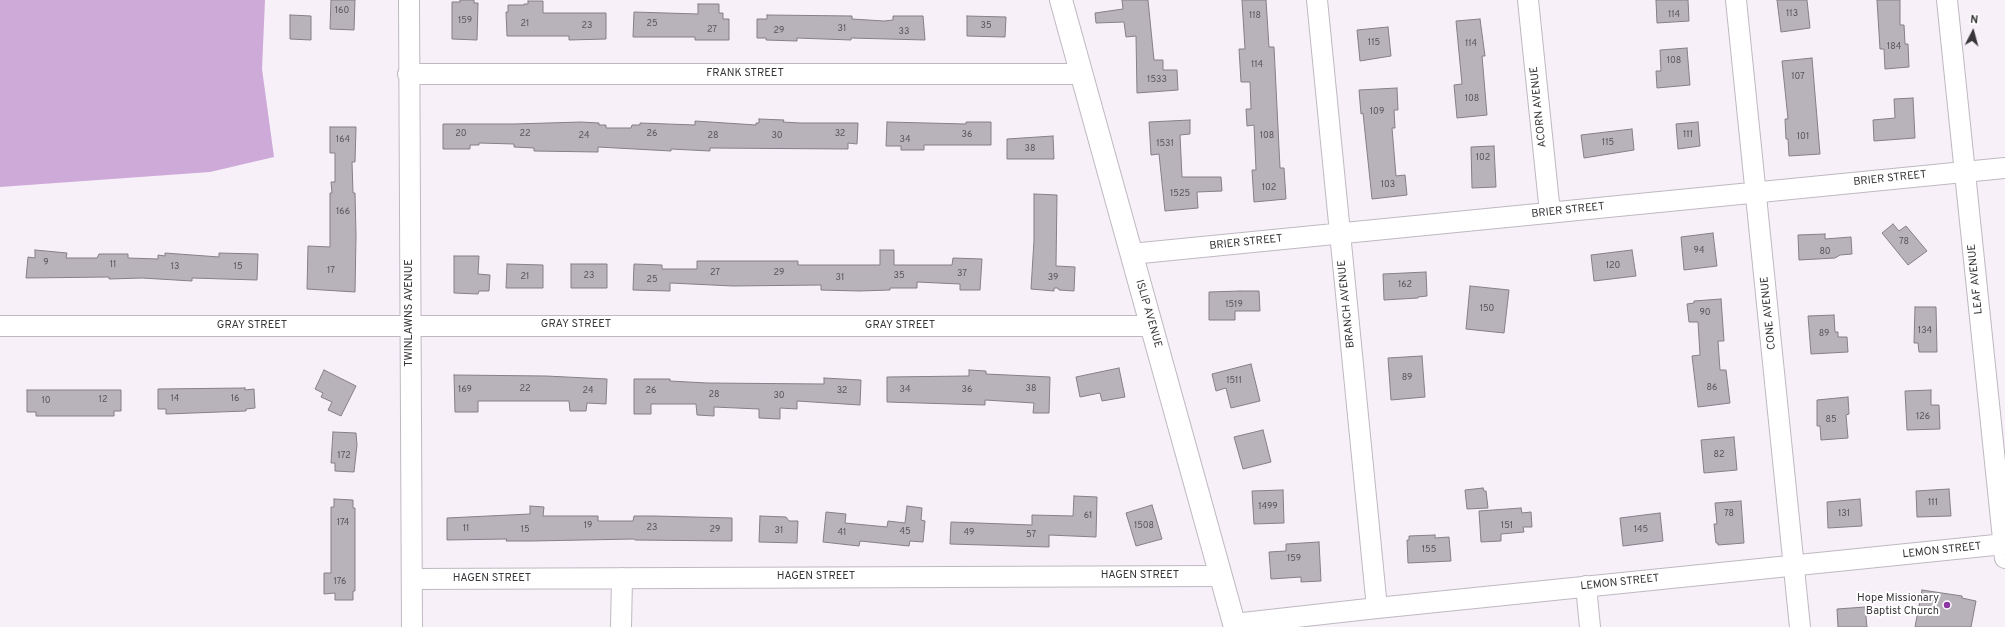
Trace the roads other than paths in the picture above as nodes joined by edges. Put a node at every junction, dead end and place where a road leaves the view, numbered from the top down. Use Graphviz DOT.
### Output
graph roads {
  1 [pos="408,0"];
  2 [pos="1061,0"];
  3 [pos="1317,0"];
  4 [pos="1528,0"];
  5 [pos="1736,0"];
  6 [pos="1947,0"];
  7 [pos="408,74"];
  8 [pos="1082,74"];
  9 [pos="2005,168"];
  10 [pos="1965,172"];
  11 [pos="1756,192"];
  12 [pos="1550,213"];
  13 [pos="1341,234"];
  14 [pos="1131,254"];
  15 [pos="410,324"];
  16 [pos="0,326"];
  17 [pos="1151,326"];
  18 [pos="2005,549"];
  19 [pos="1794,566"];
  20 [pos="1220,576"];
  21 [pos="622,578"];
  22 [pos="412,579"];
  23 [pos="1586,586"];
  24 [pos="1377,608"];
  25 [pos="1235,626"];
  26 [pos="412,627"];
  27 [pos="621,627"];
  28 [pos="1590,627"];
  29 [pos="1800,627"];
  1 -- 7 [label="street, TWINLAWNS AVENUE"];
  2 -- 8 [label="main road, ISLIP AVENUE"];
  3 -- 13 [label="street, BRANCH AVENUE"];
  4 -- 12 [label="street, ACORN AVENUE"];
  5 -- 11 [label="street, CONE AVENUE"];
  6 -- 10 [label="street, LEAF AVENUE"];
  7 -- 8 [label="street, FRANK STREET"];
  7 -- 15 [label="street, TWINLAWNS AVENUE"];
  8 -- 14 [label="main road, ISLIP AVENUE"];
  9 -- 10 [label="street, BRIER STREET"];
  10 -- 11 [label="street, BRIER STREET"];
  10 -- 18 [label="street, LEAF AVENUE"];
  11 -- 12 [label="street, BRIER STREET"];
  11 -- 19 [label="street, CONE AVENUE"];
  12 -- 13 [label="street, BRIER STREET"];
  13 -- 14 [label="street, BRIER STREET"];
  13 -- 24 [label="street, BRANCH AVENUE"];
  14 -- 17 [label="main road, ISLIP AVENUE"];
  15 -- 16 [label="street, GRAY STREET"];
  15 -- 17 [label="street, GRAY STREET"];
  15 -- 22 [label="street, TWINLAWNS AVENUE"];
  17 -- 20 [label="main road, ISLIP AVENUE"];
  18 -- 19 [label="street, LEMON STREET"];
  19 -- 23 [label="street, LEMON STREET"];
  19 -- 29 [label="street, CONE AVENUE"];
  20 -- 21 [label="street, HAGEN STREET"];
  20 -- 25 [label="main road, ISLIP AVENUE"];
  21 -- 22 [label="street, HAGEN STREET"];
  21 -- 27 [label="street"];
  22 -- 26 [label="street, TWINLAWNS AVENUE"];
  23 -- 24 [label="street, LEMON STREET"];
  23 -- 28 [label="street"];
  24 -- 25 [label="street, LEMON STREET"];
}
